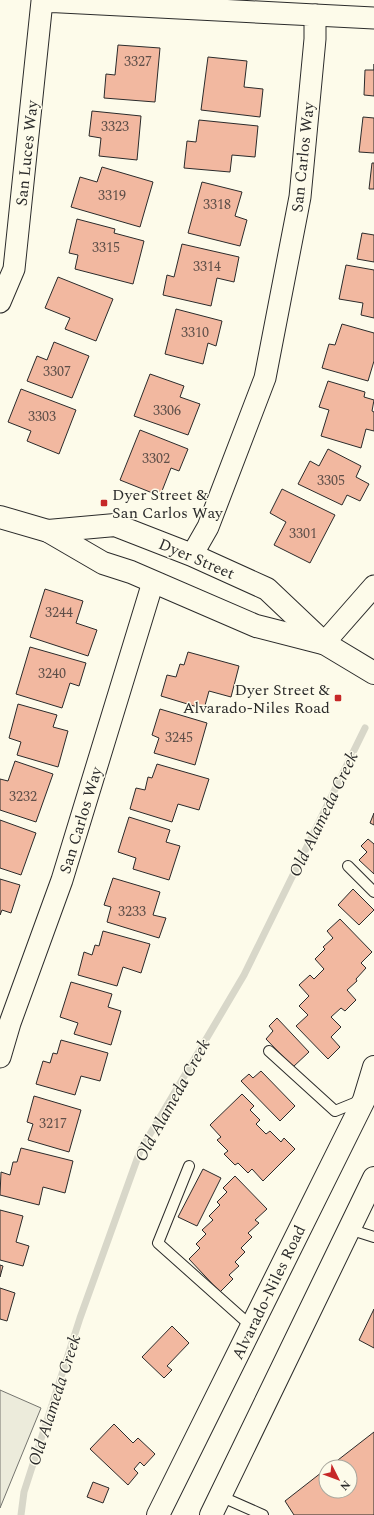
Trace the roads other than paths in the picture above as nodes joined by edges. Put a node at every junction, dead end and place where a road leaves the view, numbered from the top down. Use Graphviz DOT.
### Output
graph roads {
  1 [pos="315,15"];
  2 [pos="374,18"];
  3 [pos="0,302"];
  4 [pos="0,517"];
  5 [pos="48,531"];
  6 [pos="192,555"];
  7 [pos="153,582"];
  8 [pos="374,586"];
  9 [pos="324,643"];
  10 [pos="374,673"];
  11 [pos="348,866"];
  12 [pos="374,892"];
  13 [pos="269,1050"];
  14 [pos="0,1057"];
  15 [pos="374,1067"];
  16 [pos="364,1100"];
  17 [pos="189,1166"];
  18 [pos="374,1178"];
  19 [pos="350,1228"];
  20 [pos="374,1237"];
  21 [pos="251,1326"];
  22 [pos="215,1506"];
  23 [pos="158,1515"];
  24 [pos="263,1515"];
  1 -- 2 [label="street"];
  1 -- 3 [label="street, San Luces Way"];
  1 -- 6 [label="street, San Carlos Way"];
  4 -- 5 [label="main road, Dyer Street"];
  5 -- 6 [label="main road, Dyer Street"];
  5 -- 7 [label="main road, Dyer Street"];
  6 -- 9 [label="main road, Dyer Street"];
  7 -- 9 [label="main road, Dyer Street"];
  7 -- 14 [label="street, San Carlos Way"];
  8 -- 9 [label="street"];
  9 -- 10 [label="main road, Dyer Street"];
  11 -- 12 [label="lane"];
  13 -- 16 [label="lane"];
  15 -- 16 [label="main road, Alvarado-Niles Road"];
  16 -- 21 [label="main road, Alvarado-Niles Road"];
  17 -- 21 [label="lane"];
  18 -- 19 [label="main road"];
  19 -- 20 [label="lane"];
  19 -- 22 [label="main road"];
  21 -- 23 [label="main road, Alvarado-Niles Road"];
  22 -- 24 [label="lane"];
}
